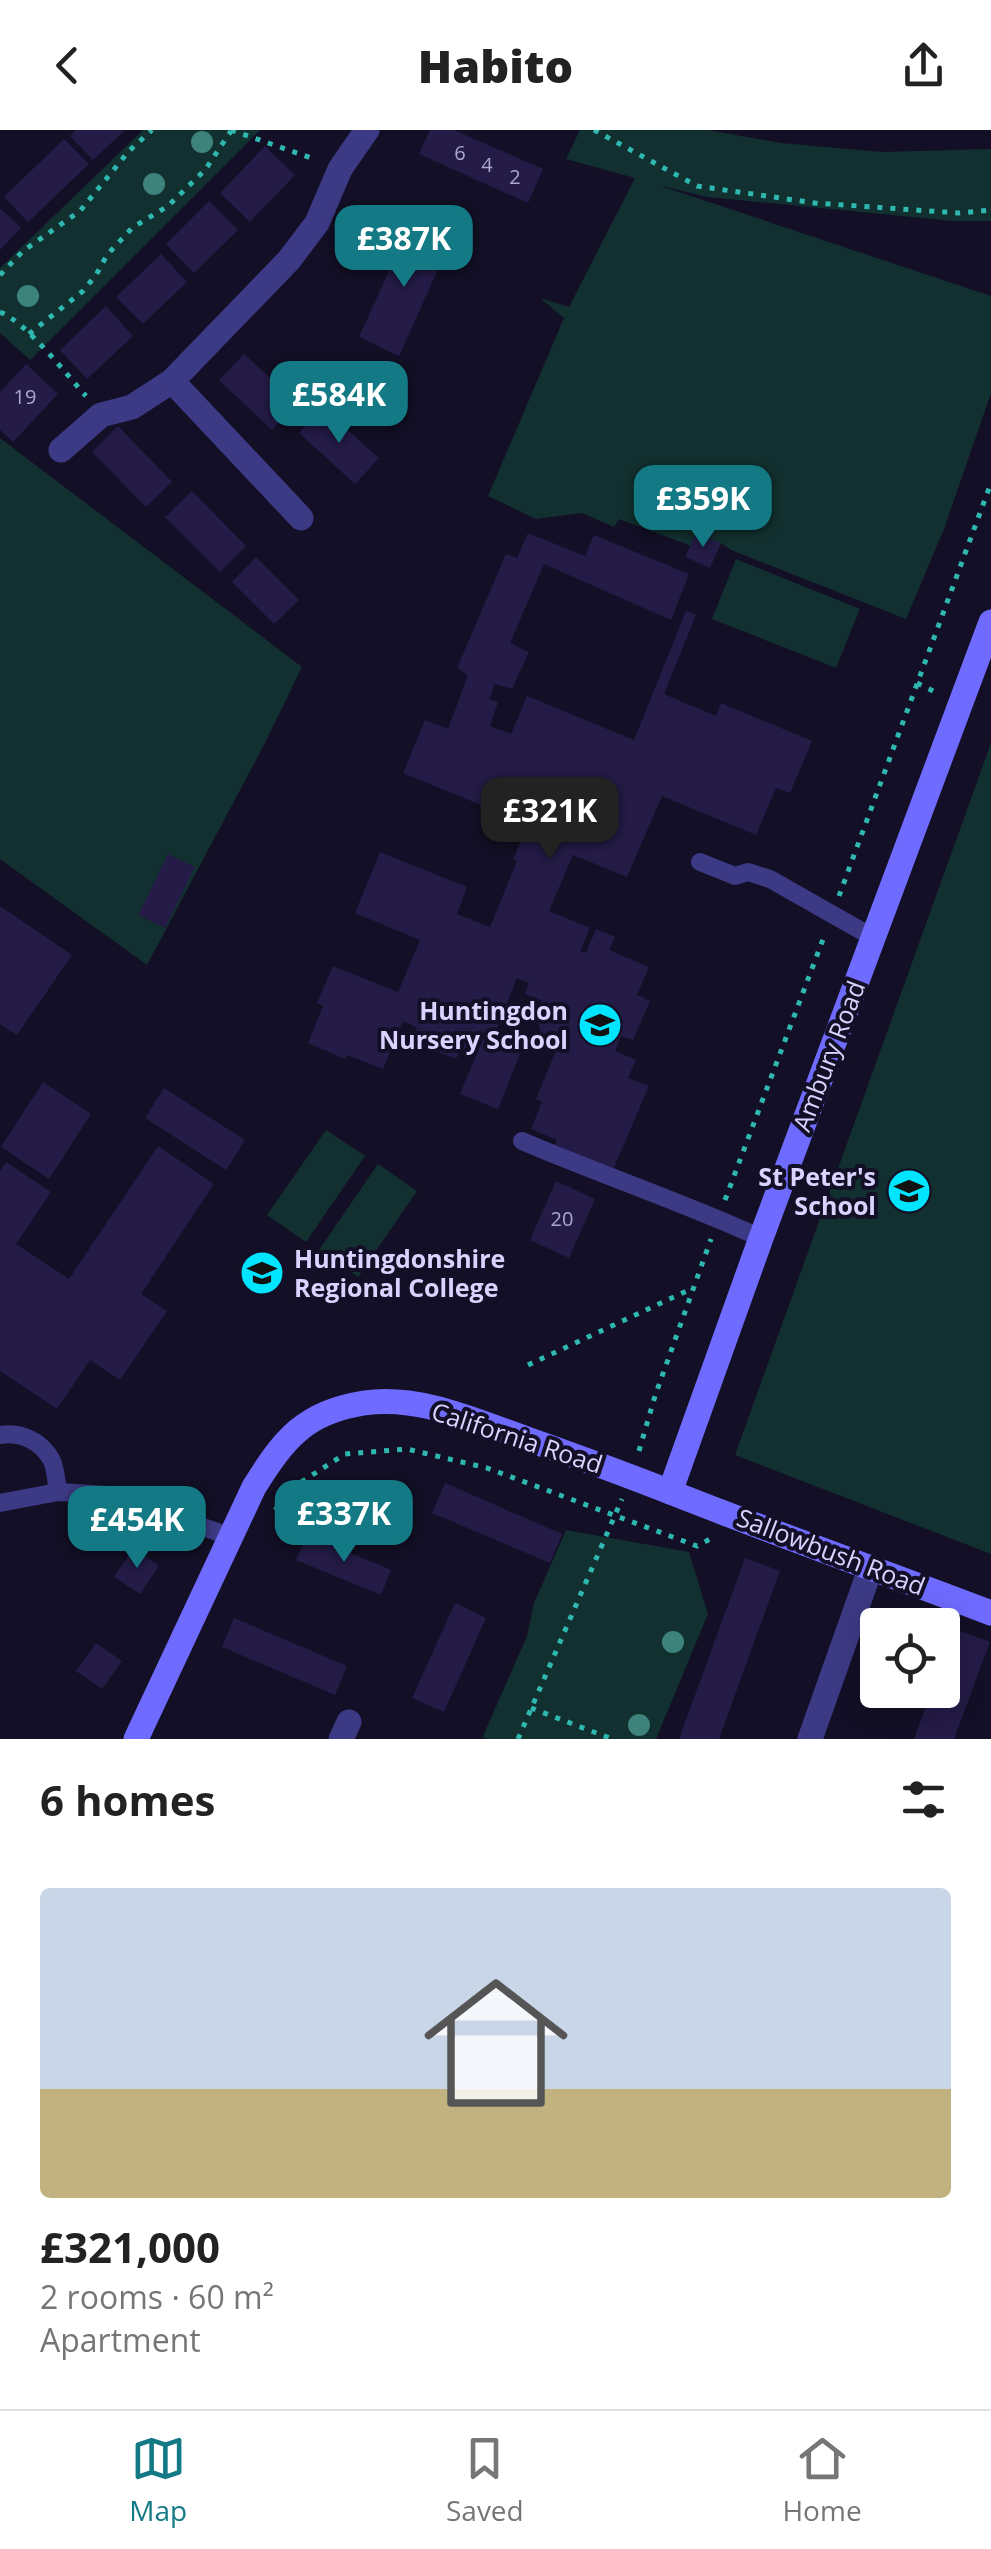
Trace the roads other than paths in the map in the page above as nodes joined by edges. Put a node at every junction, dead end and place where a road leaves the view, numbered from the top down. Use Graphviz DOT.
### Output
graph roads {
  1 [pos="367,130"];
  2 [pos="172,380"];
  3 [pos="61,450"];
  4 [pos="301,518"];
  5 [pos="991,622"];
  6 [pos="700,862"];
  7 [pos="874,938"];
  8 [pos="522,1141"];
  9 [pos="761,1238"];
  10 [pos="0,1435"];
  11 [pos="58,1492"];
  12 [pos="670,1492"];
  13 [pos="0,1503"];
  14 [pos="229,1536"];
  15 [pos="871,1567"];
  16 [pos="991,1612"];
  17 [pos="136,1739"];
  18 [pos="810,1739"];
  1 -- 2 [label="street"];
  2 -- 3 [label="street"];
  2 -- 4 [label="street"];
  5 -- 7 [label="street, Ambury Road"];
  6 -- 7 [label="lane"];
  7 -- 9 [label="street, Ambury Road"];
  8 -- 9 [label="lane"];
  9 -- 12 [label="street, Ambury Road"];
  10 -- 11 [label="lane"];
  11 -- 13 [label="lane"];
  11 -- 14 [label="lane"];
  12 -- 14 [label="street, California Road"];
  12 -- 15 [label="street, Sallowbush Road"];
  14 -- 17 [label="street, California Road"];
  15 -- 16 [label="street, Sallowbush Road"];
  15 -- 18 [label="street"];
}
